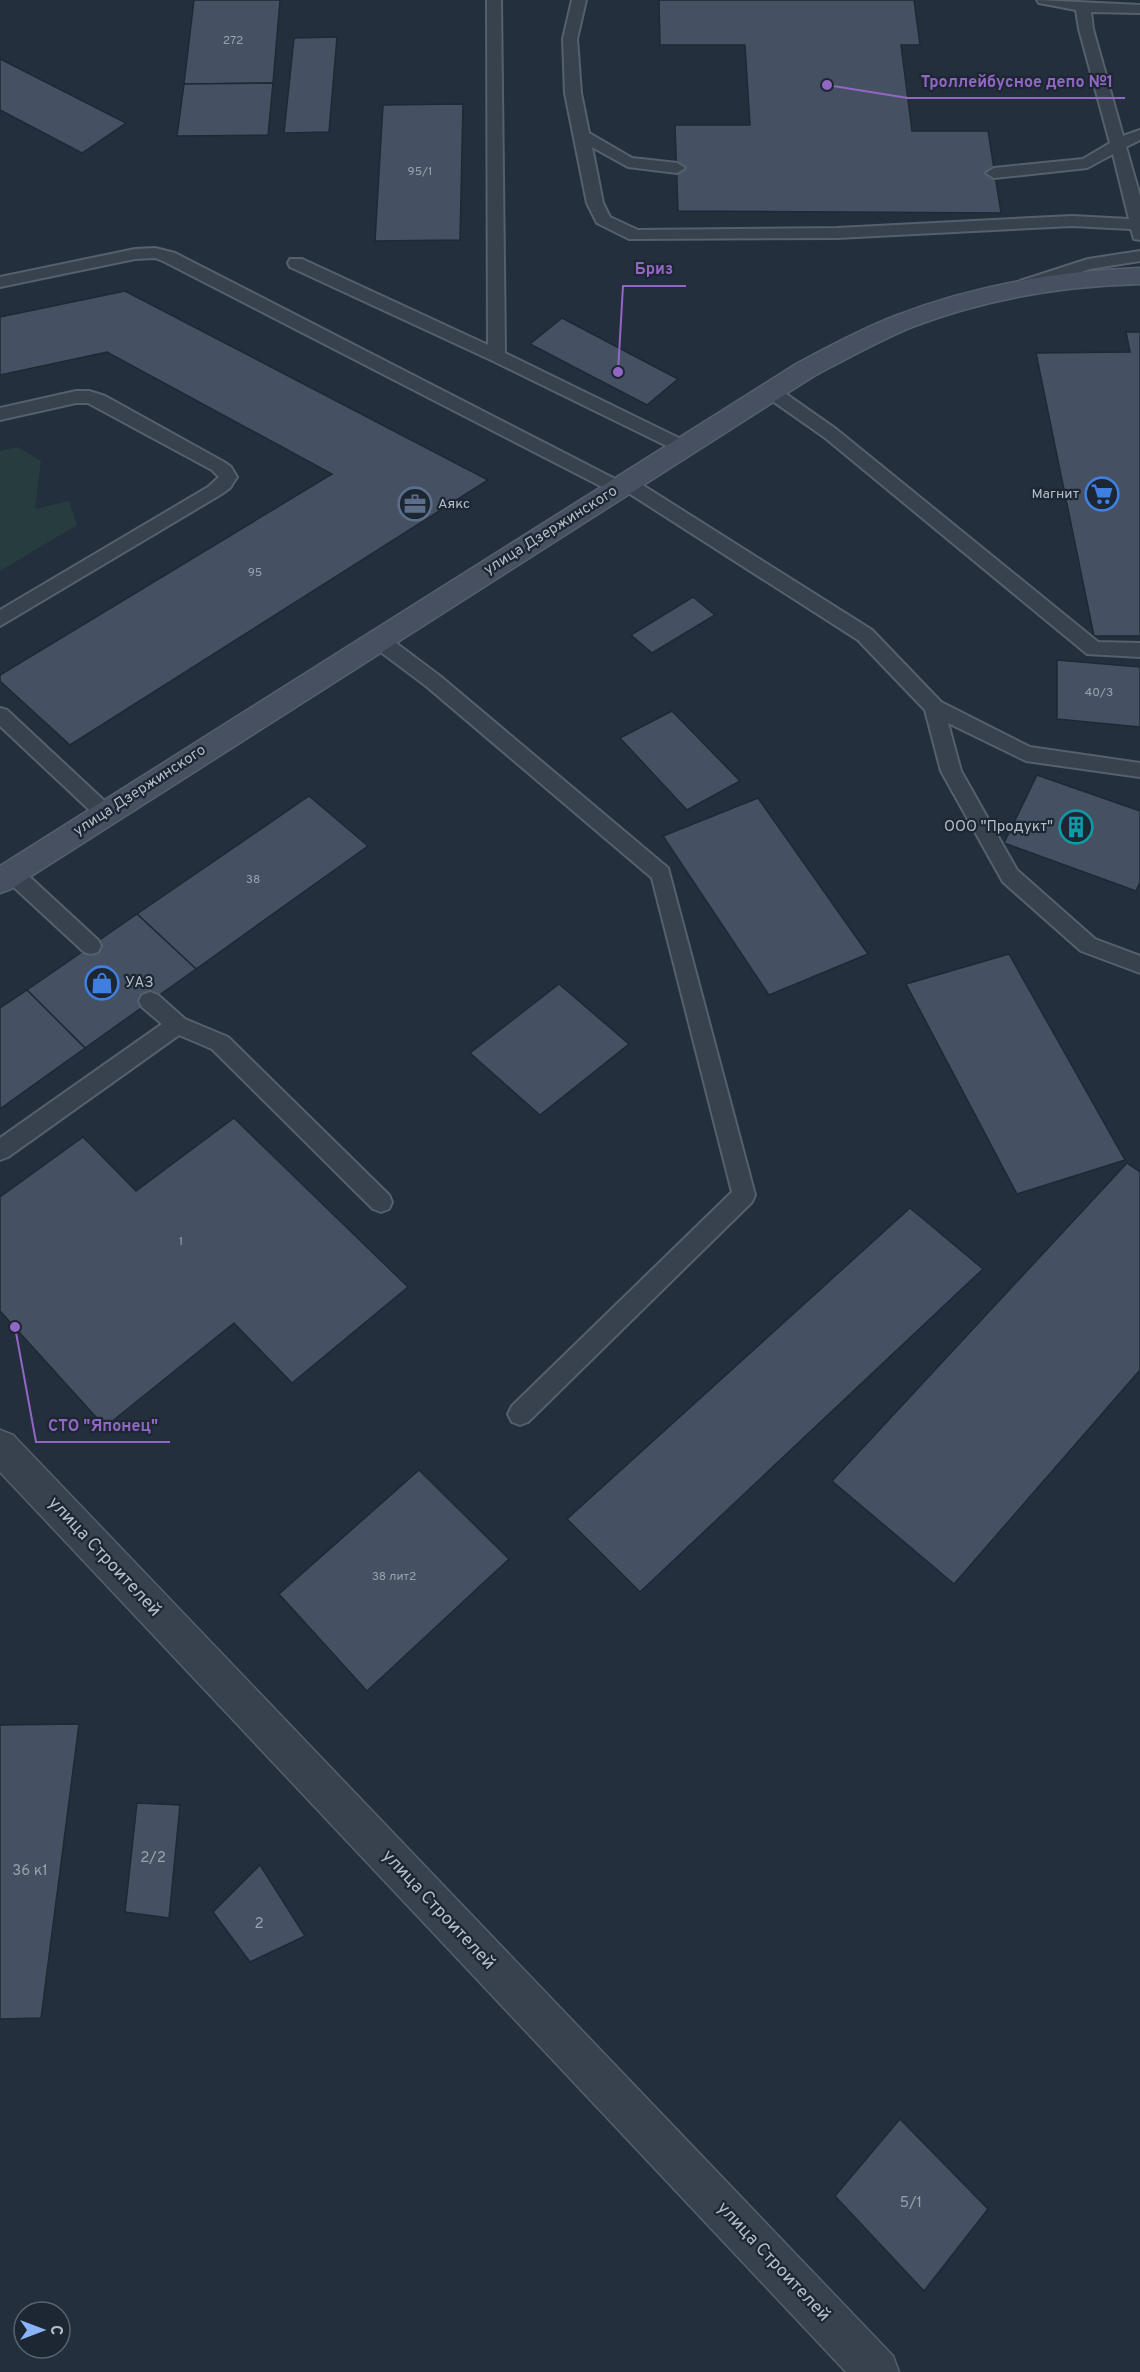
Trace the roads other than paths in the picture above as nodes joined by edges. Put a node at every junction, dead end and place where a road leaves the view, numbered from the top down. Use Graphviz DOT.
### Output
graph roads {
  1 [pos="494,0"];
  2 [pos="579,0"];
  3 [pos="1044,0"];
  4 [pos="1083,7"];
  5 [pos="1140,9"];
  6 [pos="582,135"];
  7 [pos="1140,135"];
  8 [pos="1118,145"];
  9 [pos="677,168"];
  10 [pos="994,173"];
  11 [pos="1139,228"];
  12 [pos="1140,256"];
  13 [pos="296,263"];
  14 [pos="1140,276"];
  15 [pos="0,282"];
  16 [pos="1001,293"];
  17 [pos="497,356"];
  18 [pos="770,391"];
  19 [pos="0,414"];
  20 [pos="683,447"];
  21 [pos="624,486"];
  22 [pos="0,619"];
  23 [pos="377,639"];
  24 [pos="1140,650"];
  25 [pos="934,707"];
  26 [pos="0,715"];
  27 [pos="1140,770"];
  28 [pos="105,813"];
  29 [pos="6,877"];
  30 [pos="91,945"];
  31 [pos="1140,965"];
  32 [pos="150,1001"];
  33 [pos="177,1026"];
  34 [pos="0,1150"];
  35 [pos="381,1202"];
  36 [pos="520,1414"];
  37 [pos="0,1447"];
  38 [pos="877,2372"];
  1 -- 17 [label="lane"];
  2 -- 6 [label="lane"];
  3 -- 4 [label="lane"];
  4 -- 5 [label="lane"];
  4 -- 8 [label="lane"];
  6 -- 9 [label="lane"];
  6 -- 11 [label="lane"];
  7 -- 8 [label="lane"];
  8 -- 10 [label="lane"];
  8 -- 11 [label="lane"];
  12 -- 16 [label="lane"];
  13 -- 17 [label="lane"];
  14 -- 16 [label="main road, улица Дзержинского"];
  15 -- 21 [label="lane"];
  16 -- 18 [label="main road, улица Дзержинского"];
  17 -- 20 [label="lane"];
  18 -- 20 [label="main road, улица Дзержинского"];
  18 -- 24 [label="lane"];
  19 -- 22 [label="lane"];
  20 -- 21 [label="main road, улица Дзержинского"];
  21 -- 23 [label="main road, улица Дзержинского"];
  21 -- 25 [label="lane"];
  23 -- 28 [label="main road, улица Дзержинского"];
  23 -- 36 [label="lane"];
  25 -- 27 [label="lane"];
  25 -- 31 [label="lane"];
  26 -- 28 [label="lane"];
  28 -- 29 [label="main road, улица Дзержинского"];
  29 -- 30 [label="lane"];
  32 -- 33 [label="lane"];
  33 -- 34 [label="lane"];
  33 -- 35 [label="lane"];
  37 -- 38 [label="street, улица Строителей"];
}
